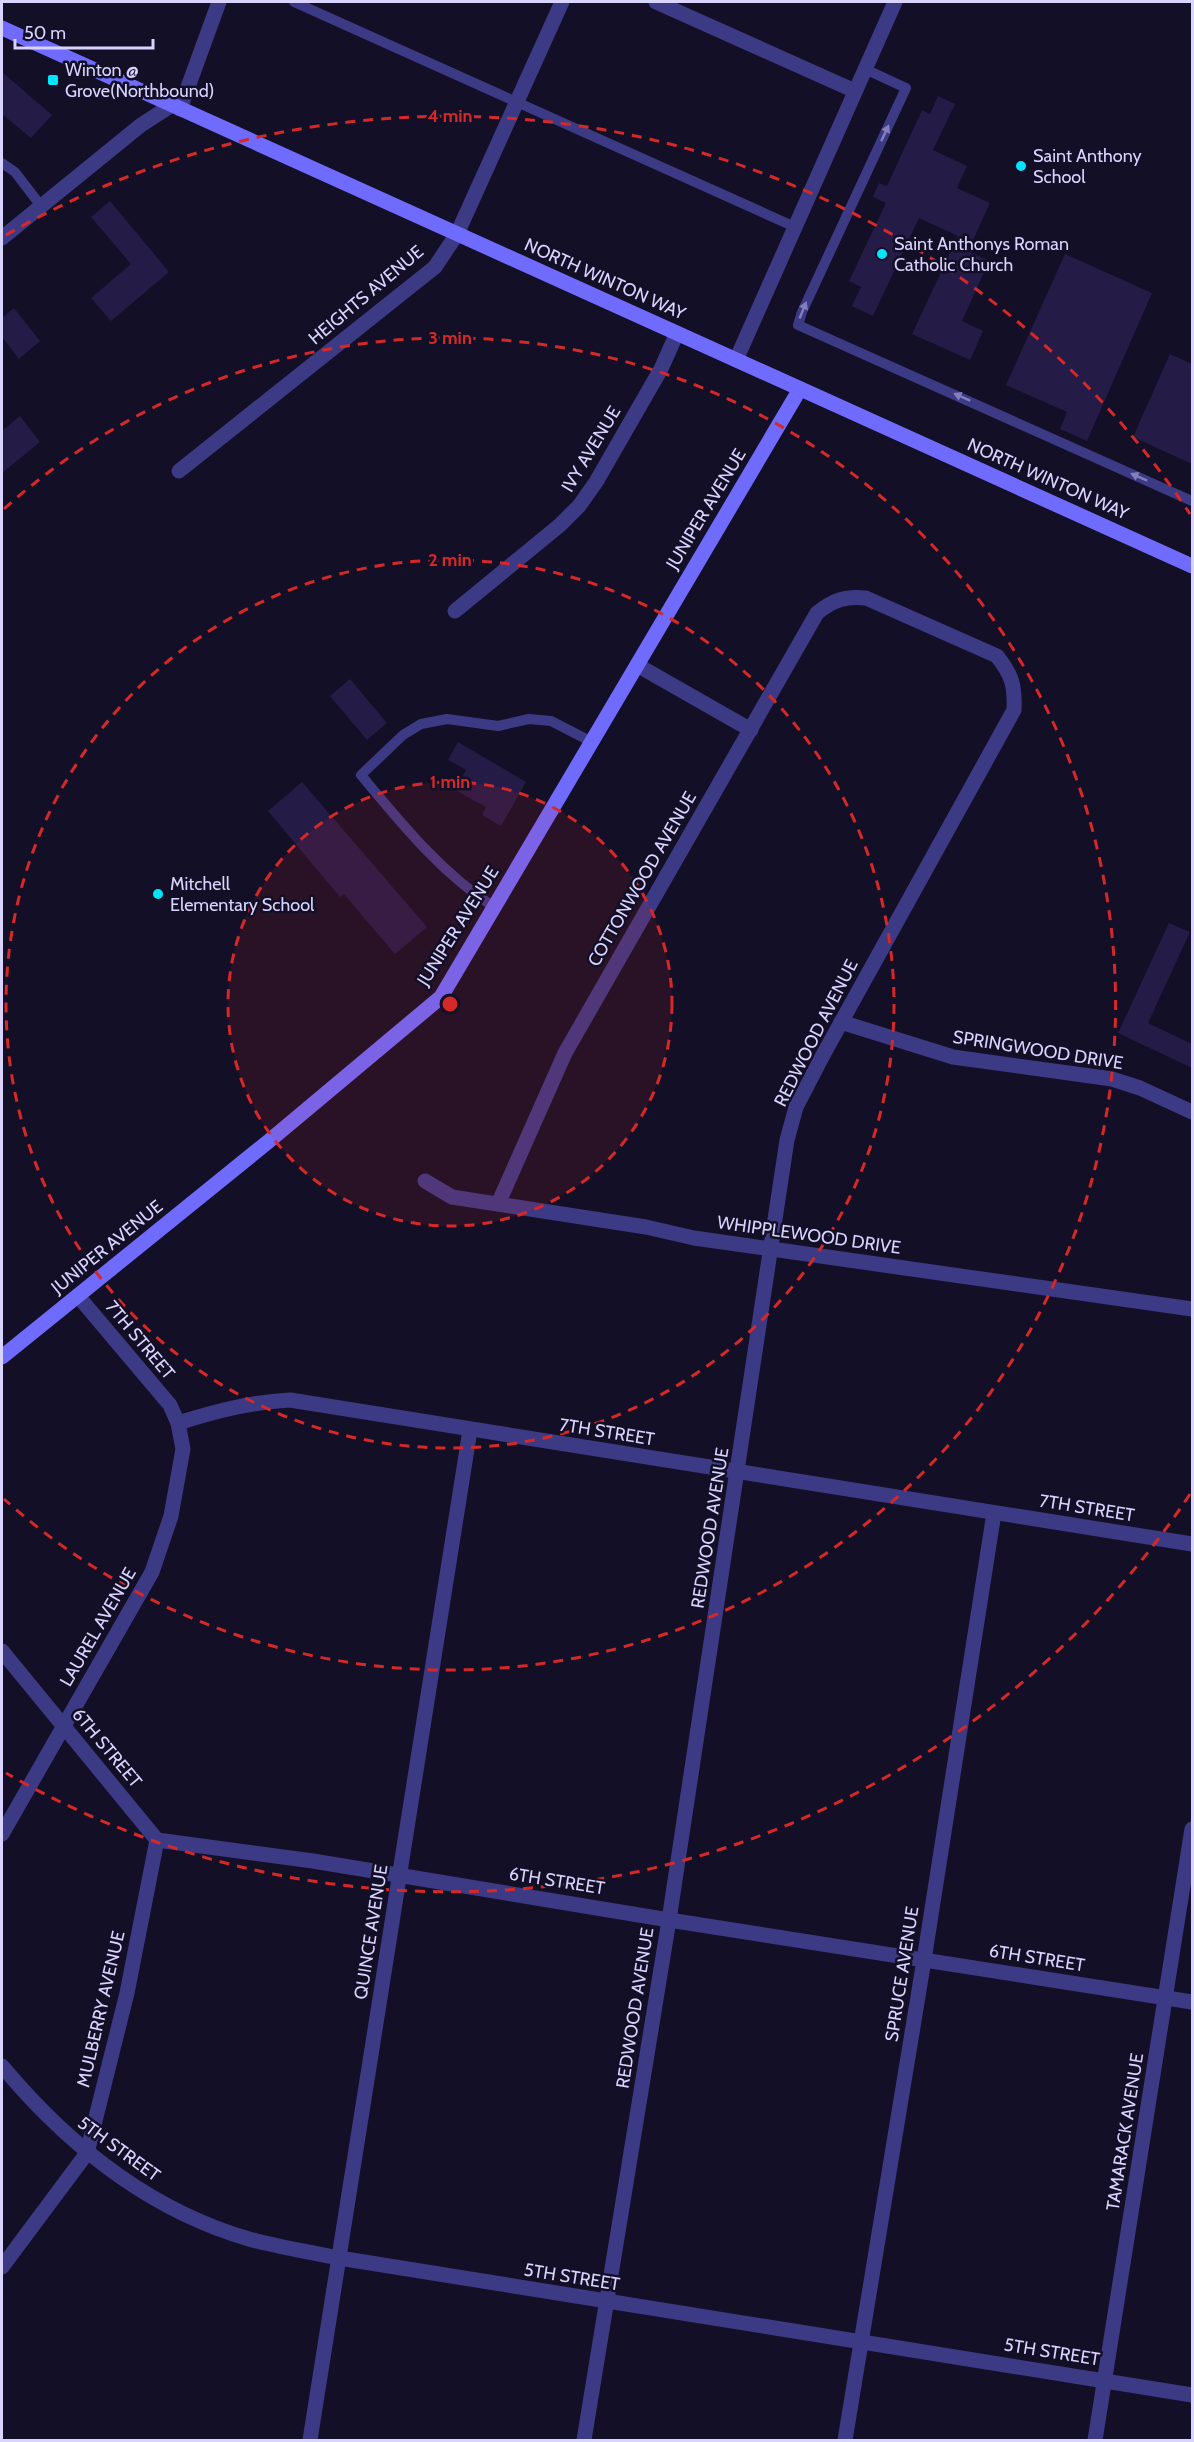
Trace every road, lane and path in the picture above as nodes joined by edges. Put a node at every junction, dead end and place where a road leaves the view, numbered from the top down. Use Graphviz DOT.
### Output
graph roads {
  1 [pos="219,2"];
  2 [pos="294,2"];
  3 [pos="561,2"];
  4 [pos="656,2"];
  5 [pos="895,2"];
  6 [pos="2,28"];
  7 [pos="865,69"];
  8 [pos="855,92"];
  9 [pos="517,100"];
  10 [pos="176,107"];
  11 [pos="2,163"];
  12 [pos="40,206"];
  13 [pos="795,227"];
  14 [pos="457,234"];
  15 [pos="2,238"];
  16 [pos="677,333"];
  17 [pos="736,360"];
  18 [pos="800,389"];
  19 [pos="179,471"];
  20 [pos="1192,501"];
  21 [pos="1192,566"];
  22 [pos="849,597"];
  23 [pos="455,611"];
  24 [pos="637,665"];
  25 [pos="751,730"];
  26 [pos="591,742"];
  27 [pos="494,907"];
  28 [pos="841,1022"];
  29 [pos="1192,1112"];
  30 [pos="425,1180"];
  31 [pos="498,1204"];
  32 [pos="771,1250"];
  33 [pos="78,1296"];
  34 [pos="1192,1309"];
  35 [pos="2,1357"];
  36 [pos="178,1423"];
  37 [pos="471,1430"];
  38 [pos="738,1472"];
  39 [pos="994,1513"];
  40 [pos="1192,1544"];
  41 [pos="2,1651"];
  42 [pos="63,1726"];
  43 [pos="1192,1829"];
  44 [pos="2,1834"];
  45 [pos="157,1840"];
  46 [pos="400,1875"];
  47 [pos="669,1920"];
  48 [pos="924,1960"];
  49 [pos="1166,1998"];
  50 [pos="1192,2002"];
  51 [pos="2,2066"];
  52 [pos="87,2153"];
  53 [pos="339,2258"];
  54 [pos="2,2267"];
  55 [pos="606,2302"];
  56 [pos="860,2342"];
  57 [pos="1105,2380"];
  58 [pos="1192,2395"];
  59 [pos="310,2440"];
  60 [pos="584,2440"];
  61 [pos="844,2440"];
  62 [pos="1095,2440"];
  1 -- 10 [label="street"];
  2 -- 9 [label="lane"];
  3 -- 9 [label="street, HEIGHTS AVENUE"];
  4 -- 8 [label="street"];
  5 -- 7 [label="street"];
  6 -- 10 [label="main road, NORTH WINTON WAY"];
  7 -- 8 [label="street"];
  20 -- 7 [label="lane, one-way"];
  8 -- 13 [label="street"];
  9 -- 13 [label="lane"];
  9 -- 14 [label="street, HEIGHTS AVENUE"];
  10 -- 12 [label="street"];
  10 -- 14 [label="main road, NORTH WINTON WAY"];
  11 -- 12 [label="lane"];
  12 -- 15 [label="street"];
  13 -- 17 [label="street"];
  14 -- 16 [label="main road, NORTH WINTON WAY"];
  14 -- 19 [label="street, HEIGHTS AVENUE"];
  16 -- 17 [label="main road, NORTH WINTON WAY"];
  16 -- 23 [label="street, IVY AVENUE"];
  17 -- 18 [label="main road, NORTH WINTON WAY"];
  18 -- 21 [label="main road, NORTH WINTON WAY"];
  18 -- 24 [label="main road, JUNIPER AVENUE"];
  22 -- 25 [label="street, COTTONWOOD AVENUE"];
  22 -- 28 [label="street, REDWOOD AVENUE"];
  24 -- 25 [label="street"];
  24 -- 26 [label="main road, JUNIPER AVENUE"];
  25 -- 31 [label="street, COTTONWOOD AVENUE"];
  26 -- 27 [label="main road, JUNIPER AVENUE"];
  26 -- 27 [label="lane"];
  27 -- 33 [label="main road, JUNIPER AVENUE"];
  28 -- 29 [label="street, SPRINGWOOD DRIVE"];
  28 -- 32 [label="street, REDWOOD AVENUE"];
  30 -- 31 [label="street, WHIPPLEWOOD DRIVE"];
  31 -- 32 [label="street, WHIPPLEWOOD DRIVE"];
  32 -- 34 [label="street, WHIPPLEWOOD DRIVE"];
  32 -- 38 [label="street, REDWOOD AVENUE"];
  33 -- 35 [label="main road, JUNIPER AVENUE"];
  33 -- 36 [label="street, 7TH STREET"];
  36 -- 37 [label="street, 7TH STREET"];
  36 -- 42 [label="street, LAUREL AVENUE"];
  37 -- 38 [label="street, 7TH STREET"];
  37 -- 46 [label="street, QUINCE AVENUE"];
  38 -- 39 [label="street, 7TH STREET"];
  38 -- 47 [label="street, REDWOOD AVENUE"];
  39 -- 40 [label="street, 7TH STREET"];
  39 -- 48 [label="street, SPRUCE AVENUE"];
  41 -- 42 [label="street, 6TH STREET"];
  42 -- 44 [label="street, LAUREL AVENUE"];
  42 -- 45 [label="street, 6TH STREET"];
  43 -- 49 [label="street, TAMARACK AVENUE"];
  45 -- 46 [label="street, 6TH STREET"];
  45 -- 52 [label="street, MULBERRY AVENUE"];
  46 -- 47 [label="street, 6TH STREET"];
  46 -- 53 [label="street, QUINCE AVENUE"];
  47 -- 48 [label="street, 6TH STREET"];
  47 -- 55 [label="street, REDWOOD AVENUE"];
  48 -- 49 [label="street, 6TH STREET"];
  48 -- 56 [label="street, SPRUCE AVENUE"];
  49 -- 50 [label="street, 6TH STREET"];
  49 -- 57 [label="street, TAMARACK AVENUE"];
  51 -- 52 [label="street, 5TH STREET"];
  52 -- 53 [label="street, 5TH STREET"];
  52 -- 54 [label="street, MULBERRY AVENUE"];
  53 -- 55 [label="street, 5TH STREET"];
  53 -- 59 [label="street, QUINCE AVENUE"];
  55 -- 56 [label="street, 5TH STREET"];
  55 -- 60 [label="street, REDWOOD AVENUE"];
  56 -- 57 [label="street, 5TH STREET"];
  56 -- 61 [label="street, SPRUCE AVENUE"];
  57 -- 58 [label="street, 5TH STREET"];
  57 -- 62 [label="street, TAMARACK AVENUE"];
}
